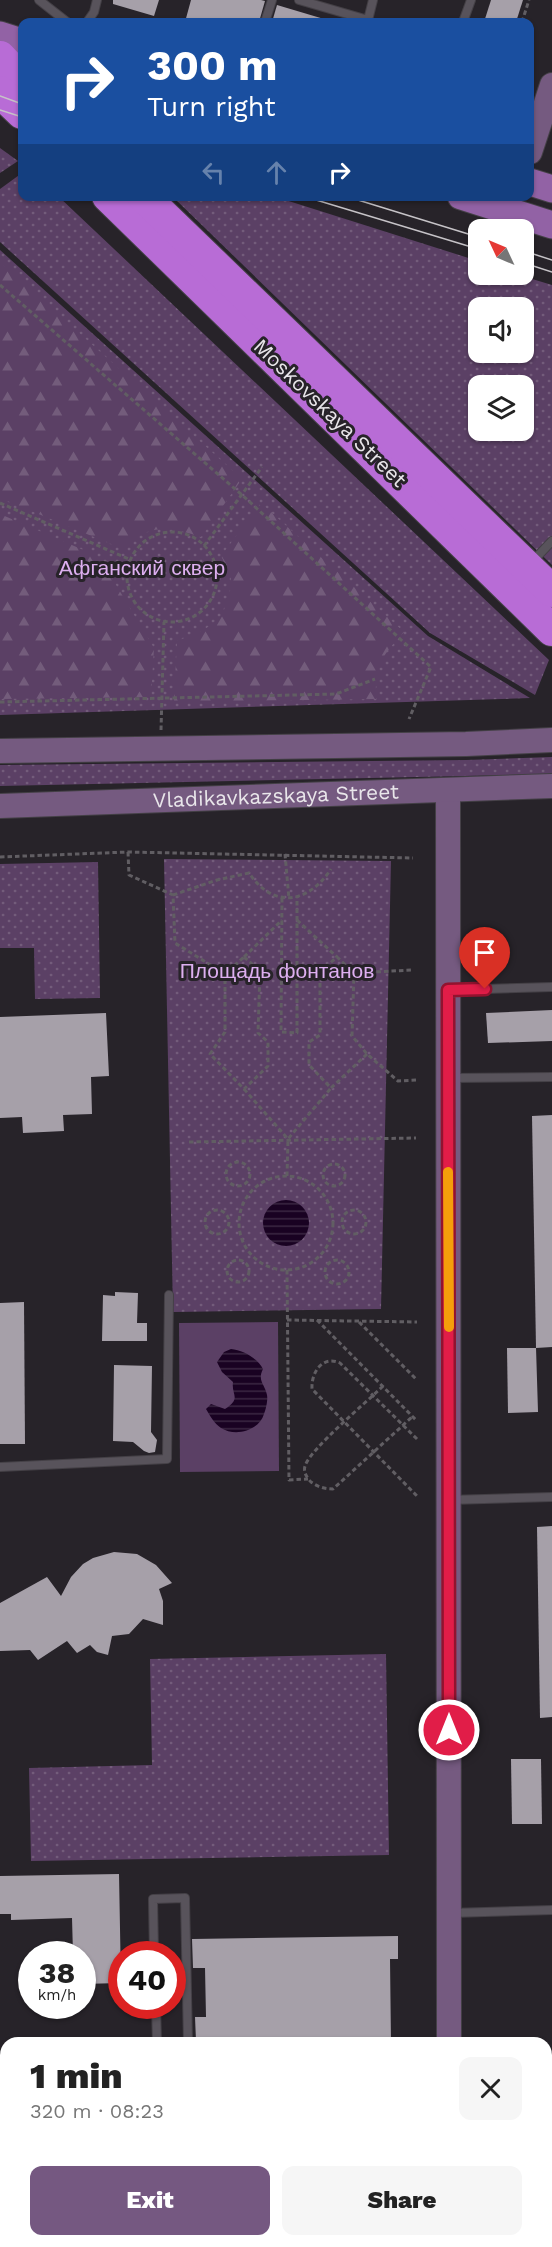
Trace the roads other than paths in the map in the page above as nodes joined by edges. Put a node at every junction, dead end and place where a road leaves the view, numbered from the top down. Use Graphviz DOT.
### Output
graph roads {
  1 [pos="39,0"];
  2 [pos="97,0"];
  3 [pos="272,0"];
  4 [pos="299,0"];
  5 [pos="374,0"];
  6 [pos="471,0"];
  7 [pos="61,18"];
  8 [pos="90,18"];
  9 [pos="266,18"];
  10 [pos="361,18"];
  11 [pos="369,18"];
  12 [pos="465,18"];
  13 [pos="0,36"];
  14 [pos="18,41"];
  15 [pos="10,75"];
  16 [pos="551,92"];
  17 [pos="18,100"];
  18 [pos="534,141"];
  19 [pos="534,183"];
  20 [pos="552,189"];
  21 [pos="113,201"];
  22 [pos="148,201"];
  23 [pos="477,201"];
  24 [pos="552,225"];
  25 [pos="552,540"];
  26 [pos="527,567"];
  27 [pos="552,591"];
  28 [pos="552,630"];
  29 [pos="552,740"];
  30 [pos="0,751"];
  31 [pos="552,786"];
  32 [pos="448,790"];
  33 [pos="0,806"];
  34 [pos="552,987"];
  35 [pos="448,990"];
  36 [pos="552,1077"];
  37 [pos="448,1078"];
  38 [pos="169,1295"];
  39 [pos="0,1467"];
  40 [pos="552,1497"];
  41 [pos="449,1500"];
  42 [pos="552,1910"];
  43 [pos="449,1913"];
  44 [pos="154,1941"];
  45 [pos="186,1941"];
  46 [pos="186,1946"];
  47 [pos="156,2019"];
  48 [pos="157,2037"];
  49 [pos="188,2037"];
  50 [pos="449,2037"];
  1 -- 7 [label="lane"];
  2 -- 8 [label="lane"];
  3 -- 9 [label="lane"];
  4 -- 10 [label="lane"];
  5 -- 11 [label="lane"];
  6 -- 12 [label="lane"];
  13 -- 14 [label="main road"];
  15 -- 17 [label="highway"];
  16 -- 18 [label="street"];
  19 -- 20 [label="main road"];
  21 -- 28 [label="highway, Moskovskaya Street"];
  22 -- 26 [label="highway, Moskovskaya Street"];
  23 -- 24 [label="main road"];
  25 -- 26 [label="lane"];
  26 -- 27 [label="highway, Moskovskaya Street"];
  29 -- 30 [label="street"];
  31 -- 32 [label="street, Vladikavkazskaya Street"];
  32 -- 33 [label="street, Vladikavkazskaya Street"];
  32 -- 35 [label="street"];
  34 -- 35 [label="lane"];
  35 -- 37 [label="street"];
  36 -- 37 [label="lane"];
  37 -- 41 [label="street"];
  38 -- 39 [label="lane"];
  40 -- 41 [label="lane"];
  41 -- 43 [label="street"];
  42 -- 43 [label="lane"];
  43 -- 50 [label="street"];
  44 -- 45 [label="lane"];
  46 -- 49 [label="lane"];
  47 -- 48 [label="lane"];
}
